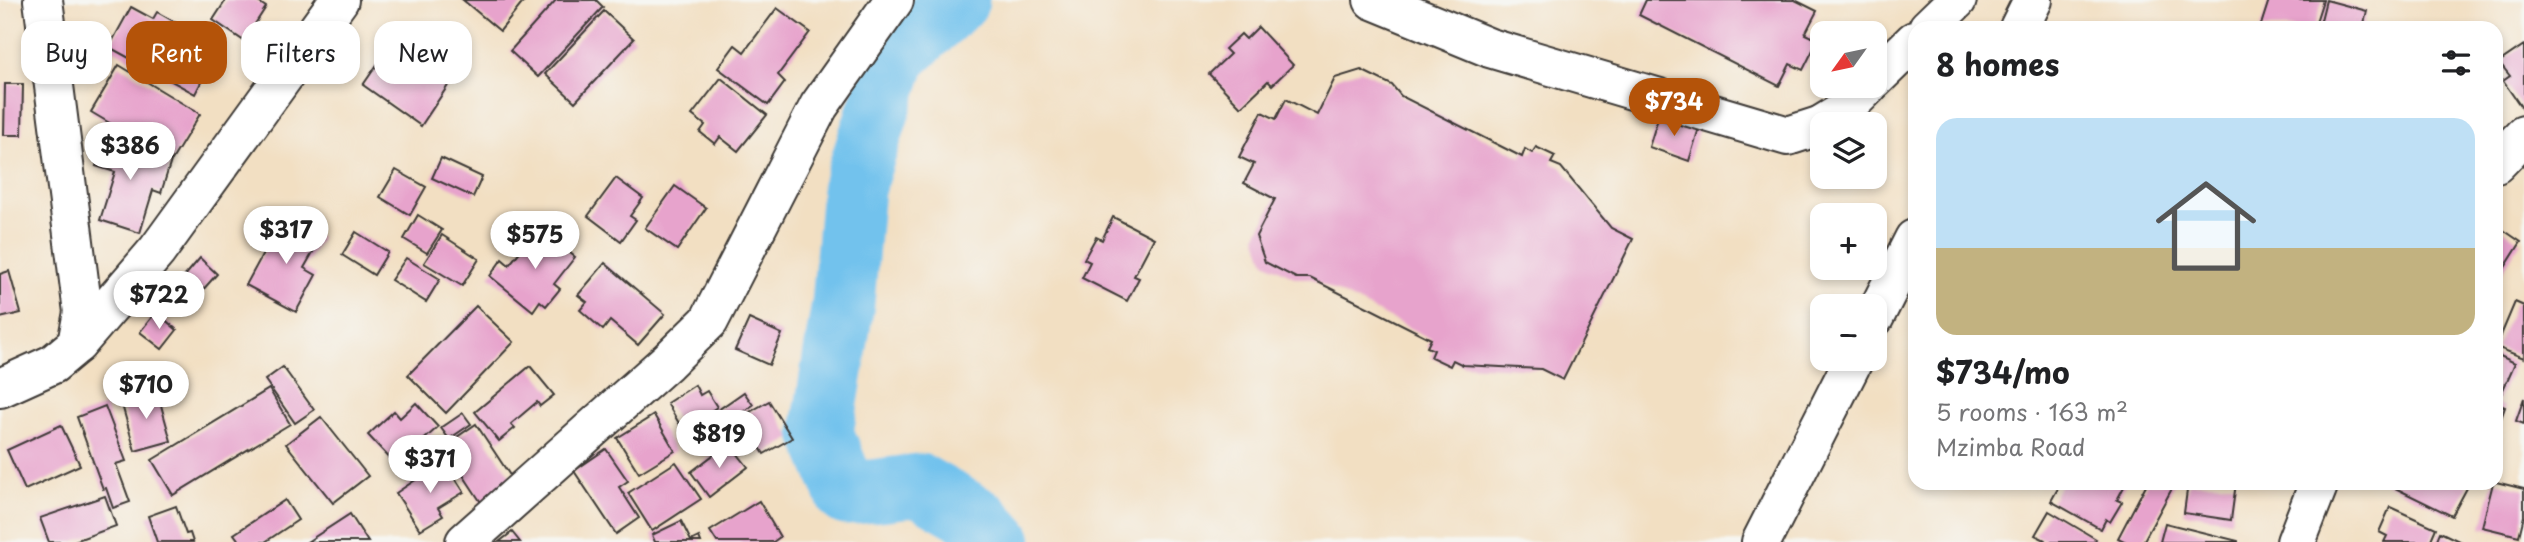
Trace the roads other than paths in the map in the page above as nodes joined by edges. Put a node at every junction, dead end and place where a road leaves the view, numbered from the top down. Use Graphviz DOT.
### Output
graph roads {
  1 [pos="43,0"];
  2 [pos="339,0"];
  3 [pos="894,0"];
  4 [pos="1373,0"];
  5 [pos="1956,0"];
  6 [pos="2033,0"];
  7 [pos="1935,21"];
  8 [pos="2022,21"];
  9 [pos="1908,47"];
  10 [pos="1887,67"];
  11 [pos="1856,98"];
  12 [pos="1842,112"];
  13 [pos="1810,129"];
  14 [pos="2524,135"];
  15 [pos="2503,156"];
  16 [pos="1908,251"];
  17 [pos="1886,294"];
  18 [pos="77,344"];
  19 [pos="1848,371"];
  20 [pos="0,388"];
  21 [pos="2316,490"];
  22 [pos="465,542"];
  23 [pos="1761,542"];
  24 [pos="2296,542"];
  1 -- 18 [label="street"];
  2 -- 18 [label="street"];
  3 -- 22 [label="street"];
  4 -- 13 [label="street"];
  5 -- 7 [label="street"];
  6 -- 8 [label="street"];
  9 -- 10 [label="street"];
  11 -- 12 [label="street"];
  14 -- 15 [label="street"];
  16 -- 17 [label="street"];
  18 -- 20 [label="street"];
  19 -- 23 [label="street"];
  21 -- 24 [label="street"];
}
